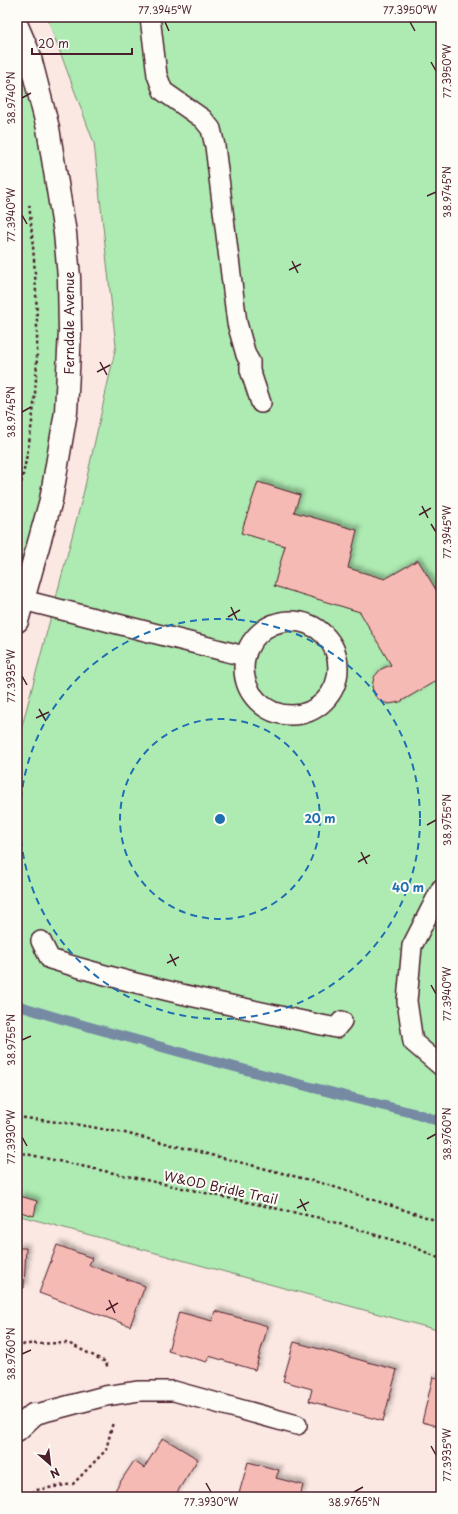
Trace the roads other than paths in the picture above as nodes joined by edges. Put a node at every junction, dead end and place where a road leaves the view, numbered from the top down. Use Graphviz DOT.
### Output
graph roads {
  1 [pos="150,17"];
  2 [pos="17,26"];
  3 [pos="261,403"];
  4 [pos="20,610"];
  5 [pos="244,656"];
  6 [pos="441,889"];
  7 [pos="42,941"];
  8 [pos="342,1021"];
  9 [pos="441,1066"];
  10 [pos="33,1415"];
  11 [pos="297,1425"];
  12 [pos="17,1430"];
  1 -- 3 [label="lane"];
  2 -- 4 [label="street, Ferndale Avenue"];
  4 -- 5 [label="lane"];
  5 -- 5 [label="lane"];
  6 -- 9 [label="lane"];
  7 -- 8 [label="lane"];
  10 -- 11 [label="lane"];
  10 -- 12 [label="street"];
}
